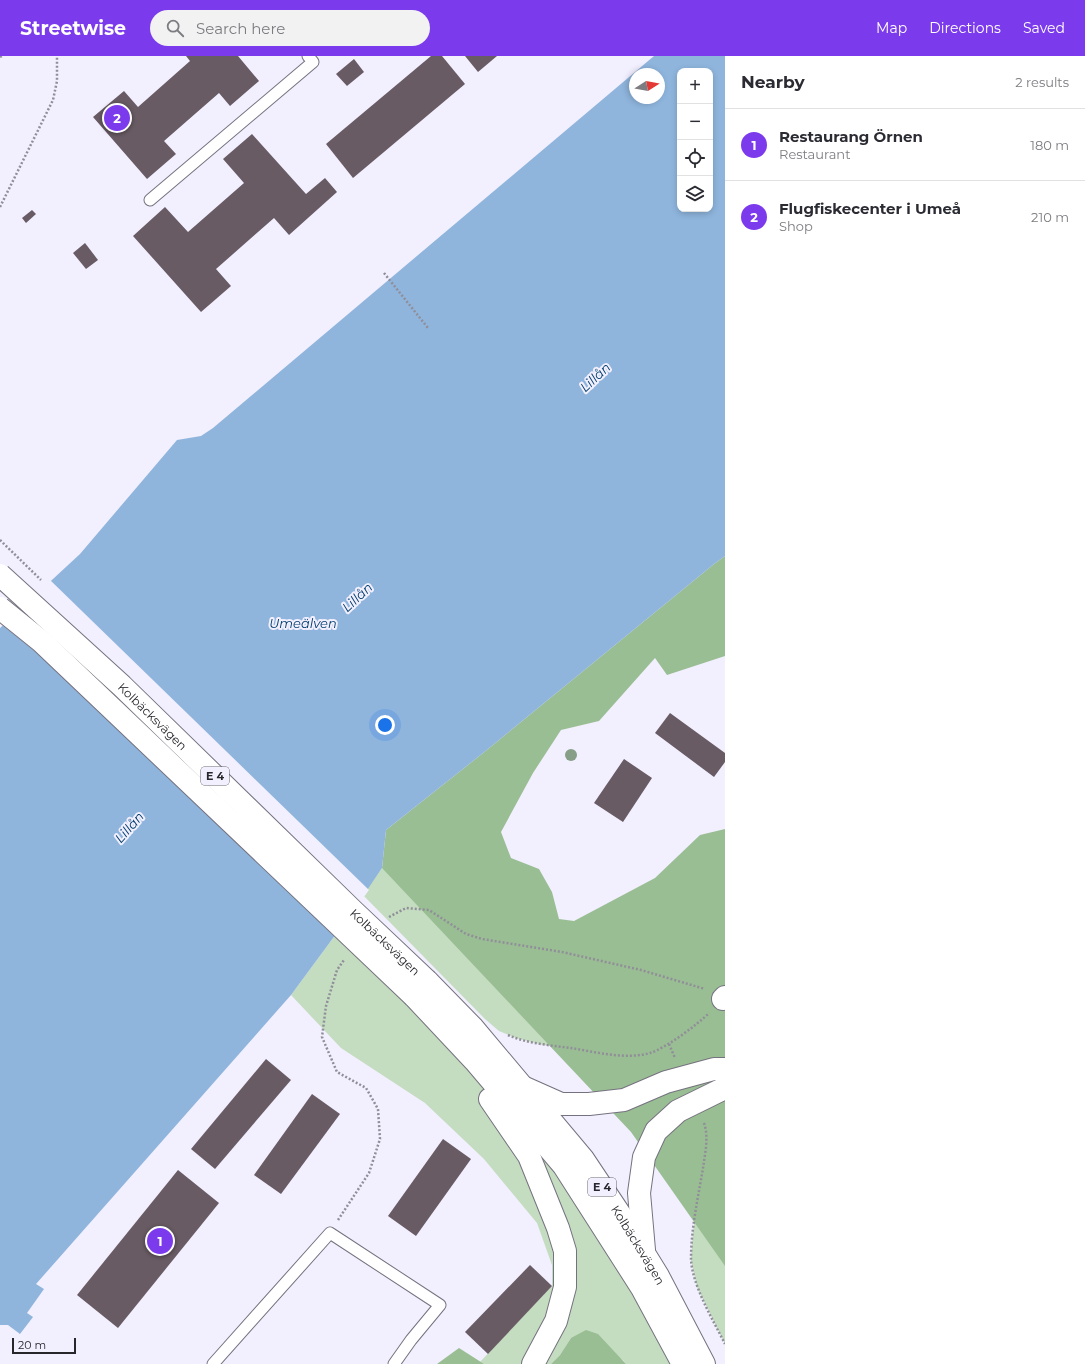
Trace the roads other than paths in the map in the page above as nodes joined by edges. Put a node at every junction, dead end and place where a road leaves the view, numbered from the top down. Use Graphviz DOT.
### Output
graph roads {
  1 [pos="308,56"];
  2 [pos="150,200"];
  3 [pos="0,575"];
  4 [pos="0,608"];
  5 [pos="420,988"];
  6 [pos="442,1026"];
  7 [pos="725,1069"];
  8 [pos="521,1086"];
  9 [pos="725,1088"];
  10 [pos="645,1255"];
  11 [pos="213,1364"];
  12 [pos="394,1364"];
  13 [pos="533,1364"];
  14 [pos="683,1364"];
  15 [pos="704,1364"];
  1 -- 2 [label="lane"];
  3 -- 5 [label="highway, Kolbäcksvägen / E 4, bridge"];
  4 -- 5 [label="highway, Kolbäcksvägen / E 4, bridge"];
  5 -- 6 [label="highway, Kolbäcksvägen / E 4"];
  5 -- 8 [label="highway, Kolbäcksvägen / E 4"];
  6 -- 13 [label="highway"];
  6 -- 14 [label="highway, Kolbäcksvägen / E 4"];
  7 -- 8 [label="highway"];
  8 -- 10 [label="highway, Kolbäcksvägen / E 4"];
  9 -- 10 [label="highway"];
  10 -- 15 [label="highway, Kolbäcksvägen / E 4"];
  11 -- 12 [label="lane"];
}
